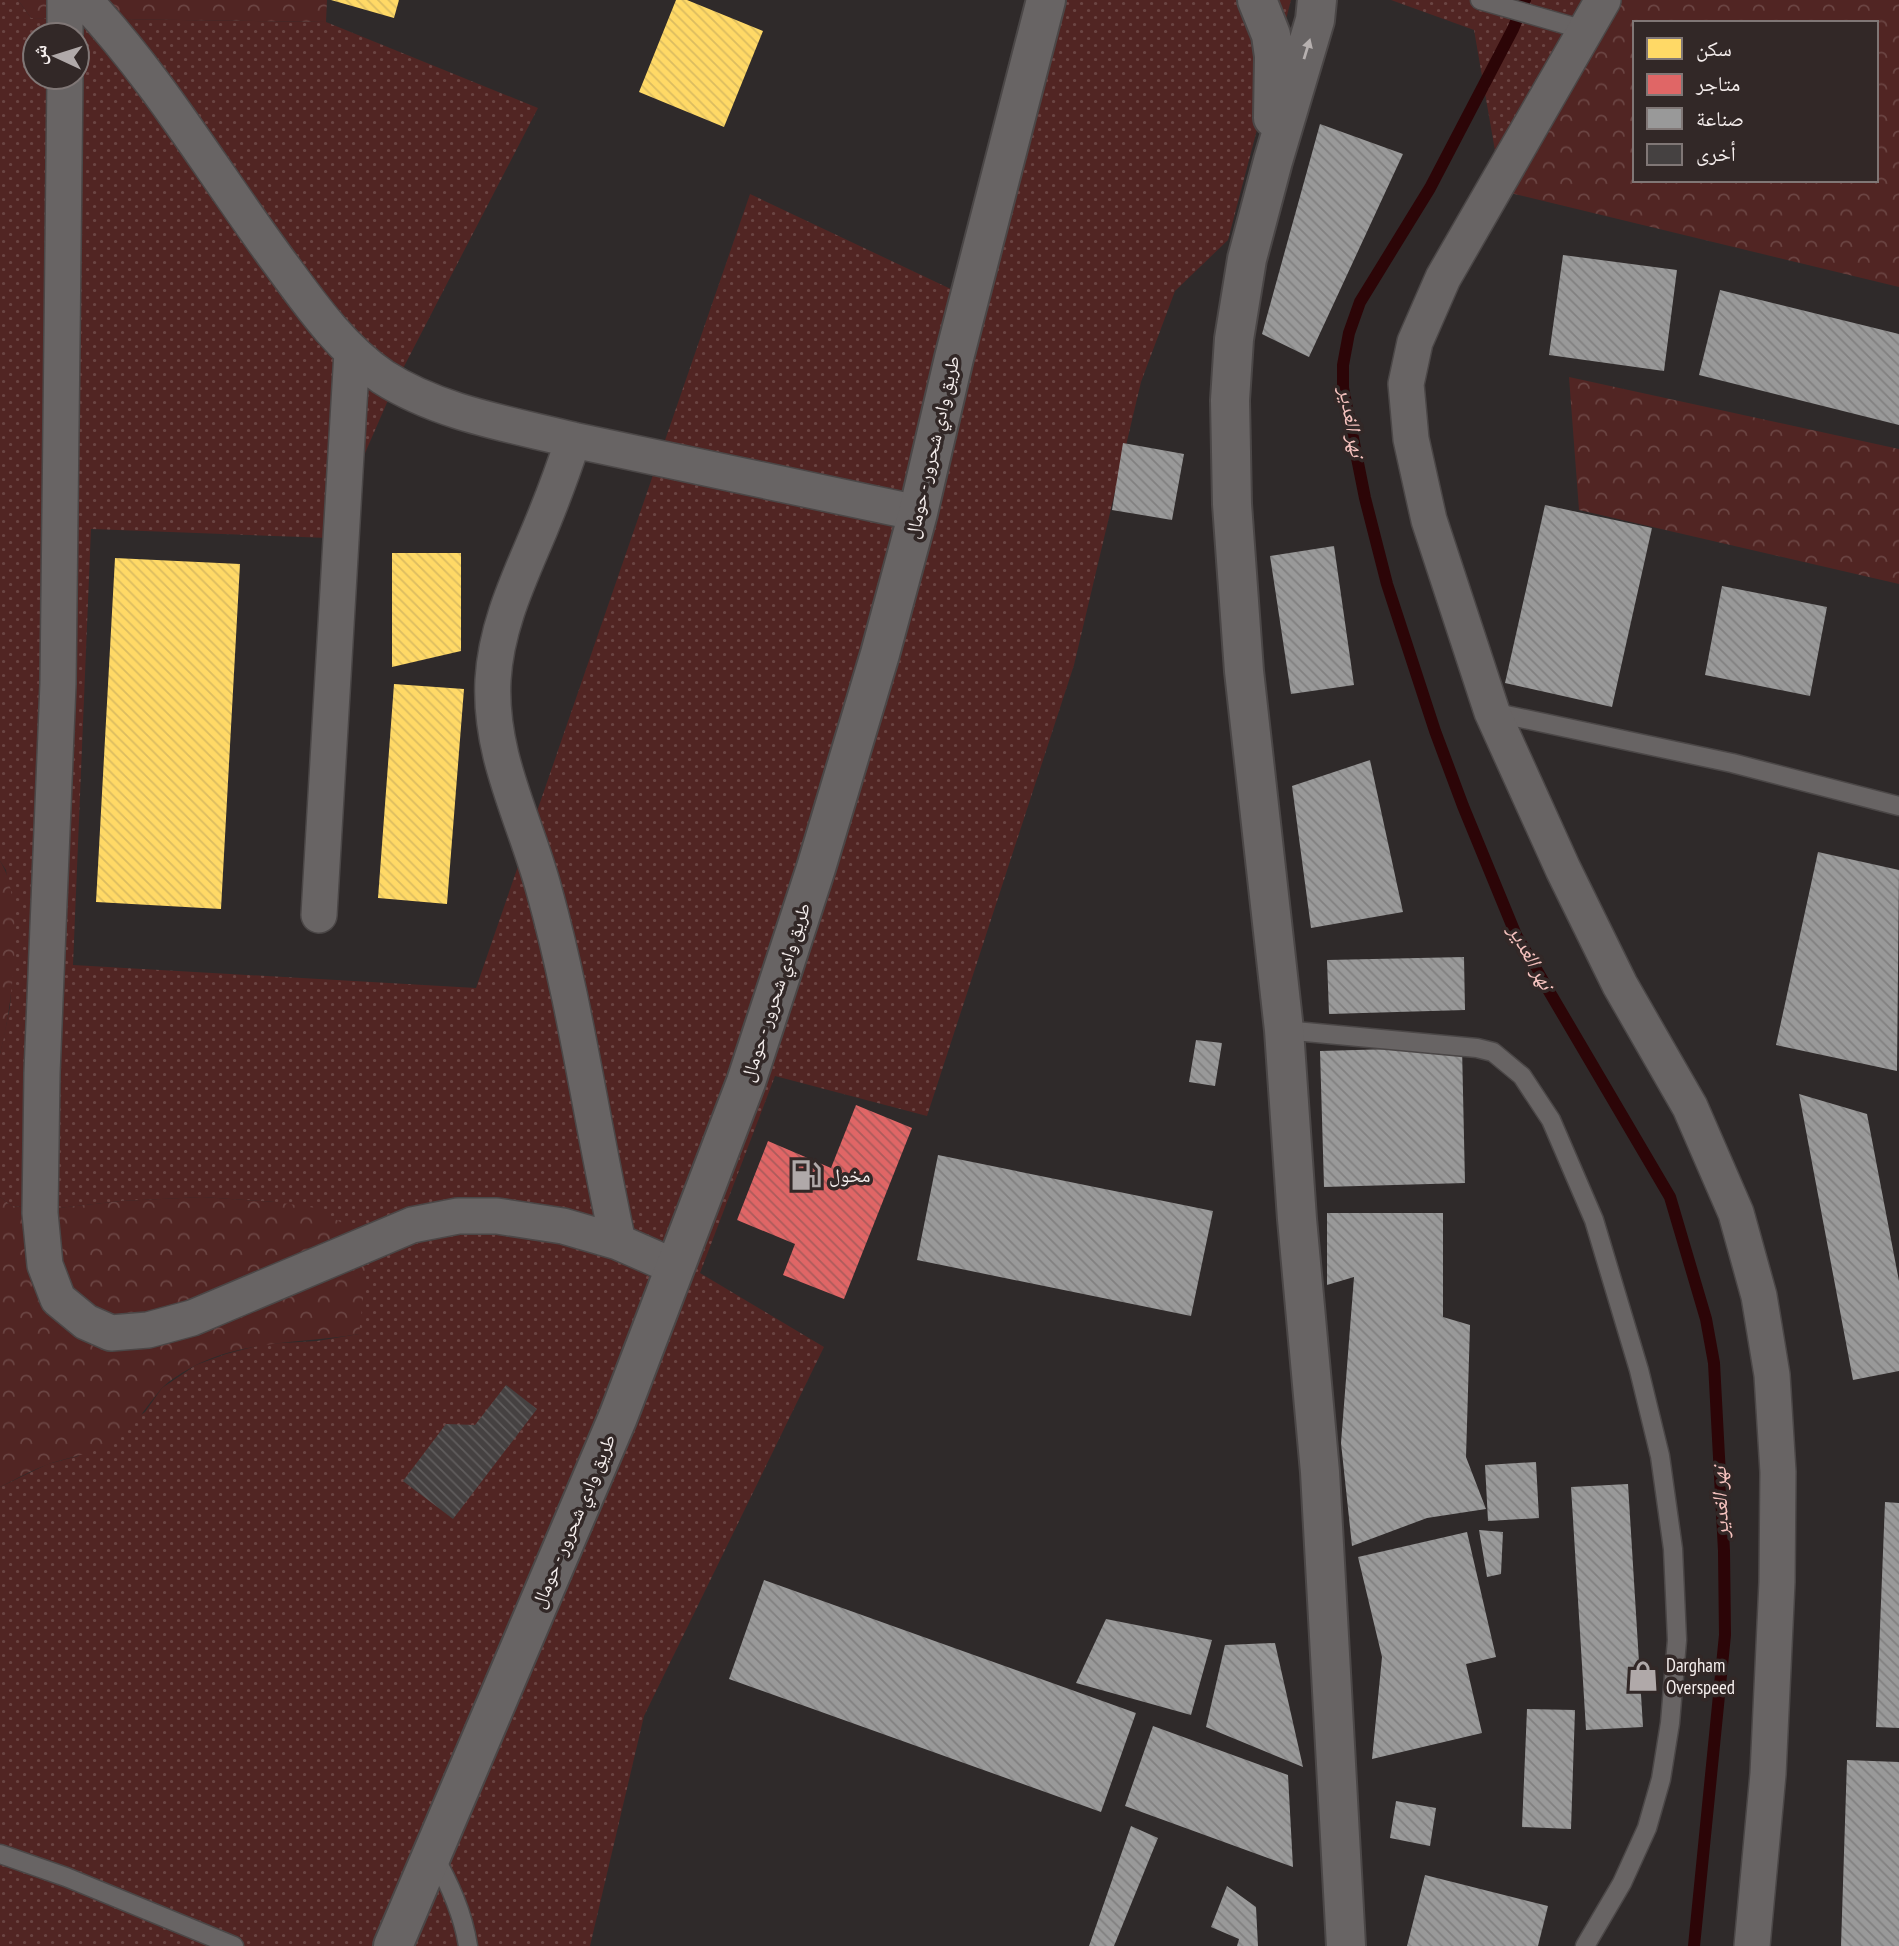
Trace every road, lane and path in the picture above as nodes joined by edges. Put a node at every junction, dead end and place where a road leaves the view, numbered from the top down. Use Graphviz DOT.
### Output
graph roads {
  1 [pos="65,0"];
  2 [pos="84,0"];
  3 [pos="1046,0"];
  4 [pos="1257,0"];
  5 [pos="1317,0"];
  6 [pos="1480,0"];
  7 [pos="1603,0"];
  8 [pos="65,21"];
  9 [pos="1588,31"];
  10 [pos="65,91"];
  11 [pos="1273,161"];
  12 [pos="352,352"];
  13 [pos="573,440"];
  14 [pos="918,513"];
  15 [pos="1492,712"];
  16 [pos="1899,806"];
  17 [pos="319,915"];
  18 [pos="1284,1030"];
  19 [pos="618,1242"];
  20 [pos="675,1267"];
  21 [pos="0,1854"];
  22 [pos="433,1854"];
  23 [pos="233,1946"];
  24 [pos="393,1946"];
  25 [pos="468,1946"];
  26 [pos="1346,1946"];
  27 [pos="1585,1946"];
  28 [pos="1752,1946"];
  1 -- 8 [label="street"];
  2 -- 12 [label="street"];
  3 -- 14 [label="street, طريق وادي شحرور - حومال"];
  4 -- 11 [label="street"];
  11 -- 5 [label="street, one-way"];
  6 -- 9 [label="lane"];
  7 -- 9 [label="street"];
  9 -- 15 [label="street"];
  10 -- 19 [label="street"];
  11 -- 18 [label="street"];
  12 -- 13 [label="street"];
  12 -- 17 [label="street"];
  13 -- 14 [label="street"];
  13 -- 19 [label="street"];
  14 -- 20 [label="street, طريق وادي شحرور - حومال"];
  15 -- 16 [label="lane"];
  15 -- 28 [label="street"];
  18 -- 26 [label="street"];
  18 -- 27 [label="lane"];
  19 -- 20 [label="street"];
  20 -- 22 [label="street, طريق وادي شحرور - حومال"];
  21 -- 23 [label="lane"];
  22 -- 24 [label="street, طريق وادي شحرور - حومال"];
  22 -- 25 [label="lane"];
}
